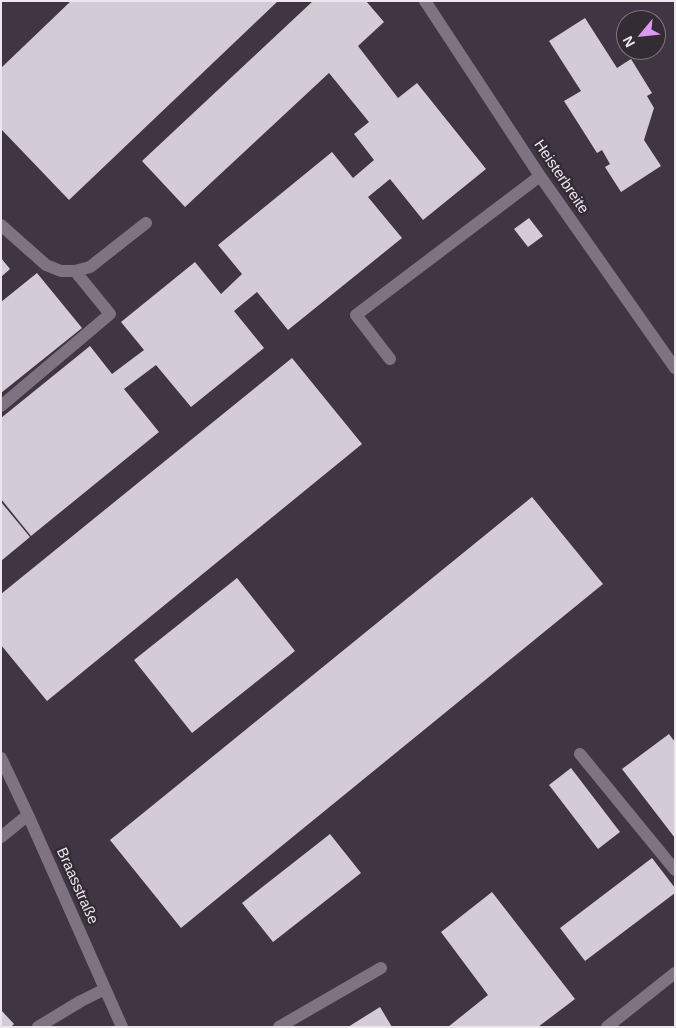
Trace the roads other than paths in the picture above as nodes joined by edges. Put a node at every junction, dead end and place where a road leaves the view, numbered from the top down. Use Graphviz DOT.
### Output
graph roads {
  1 [pos="425,1"];
  2 [pos="540,176"];
  3 [pos="146,223"];
  4 [pos="1,225"];
  5 [pos="75,271"];
  6 [pos="390,359"];
  7 [pos="675,368"];
  8 [pos="1,406"];
  9 [pos="580,754"];
  10 [pos="1,758"];
  11 [pos="28,815"];
  12 [pos="1,837"];
  13 [pos="675,870"];
  14 [pos="381,968"];
  15 [pos="675,973"];
  16 [pos="104,989"];
  17 [pos="38,1027"];
  18 [pos="122,1027"];
  19 [pos="280,1027"];
  20 [pos="607,1027"];
  1 -- 2 [label="street, Heisterbreite"];
  2 -- 6 [label="street"];
  2 -- 7 [label="street, Heisterbreite"];
  3 -- 5 [label="street"];
  4 -- 5 [label="street"];
  5 -- 8 [label="street"];
  9 -- 13 [label="street"];
  10 -- 11 [label="street, Braasstraße"];
  11 -- 12 [label="street"];
  11 -- 16 [label="street, Braasstraße"];
  14 -- 19 [label="street"];
  15 -- 20 [label="street"];
  16 -- 17 [label="street"];
  16 -- 18 [label="street, Braasstraße"];
}
